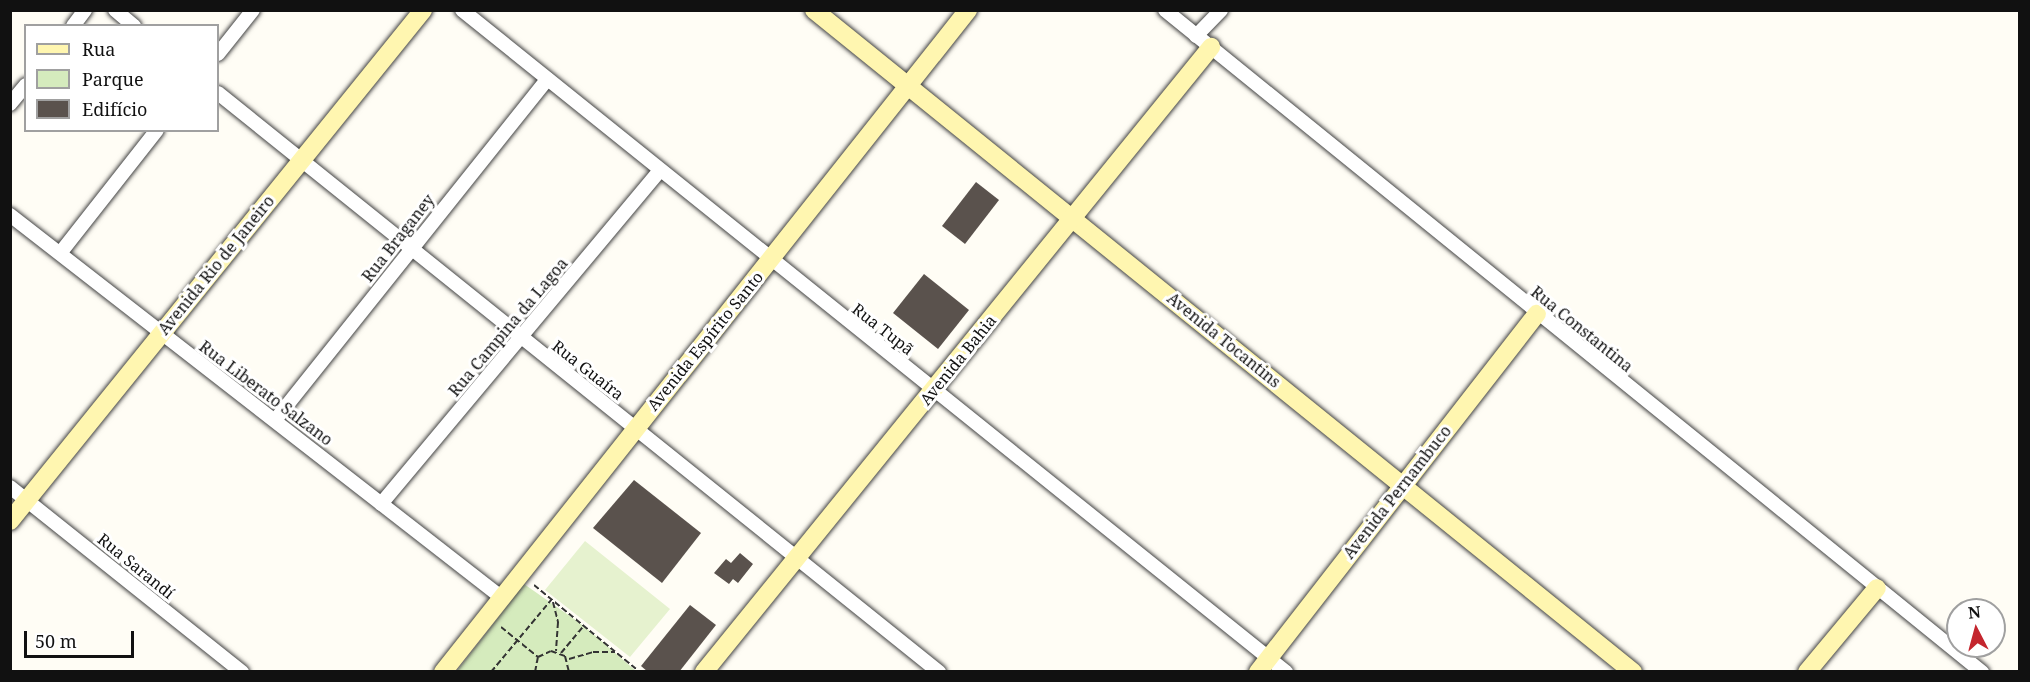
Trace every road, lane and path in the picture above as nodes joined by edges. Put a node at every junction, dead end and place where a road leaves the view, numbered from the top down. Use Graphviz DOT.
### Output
graph roads {
  1 [pos="85,10"];
  2 [pos="115,10"];
  3 [pos="253,10"];
  4 [pos="423,10"];
  5 [pos="462,10"];
  6 [pos="814,10"];
  7 [pos="968,10"];
  8 [pos="1165,10"];
  9 [pos="1221,10"];
  10 [pos="74,24"];
  11 [pos="132,24"];
  12 [pos="1196,36"];
  13 [pos="1211,47"];
  14 [pos="219,53"];
  15 [pos="547,79"];
  16 [pos="907,85"];
  17 [pos="24,87"];
  18 [pos="219,94"];
  19 [pos="10,104"];
  20 [pos="155,132"];
  21 [pos="302,160"];
  22 [pos="660,170"];
  23 [pos="10,215"];
  24 [pos="1071,218"];
  25 [pos="411,248"];
  26 [pos="61,252"];
  27 [pos="770,261"];
  28 [pos="1537,314"];
  29 [pos="160,334"];
  30 [pos="522,338"];
  31 [pos="934,390"];
  32 [pos="276,419"];
  33 [pos="635,428"];
  34 [pos="1403,483"];
  35 [pos="10,487"];
  36 [pos="27,500"];
  37 [pos="381,504"];
  38 [pos="10,521"];
  39 [pos="797,557"];
  40 [pos="520,574"];
  41 [pos="1877,588"];
  42 [pos="501,597"];
  43 [pos="552,599"];
  44 [pos="487,616"];
  45 [pos="584,626"];
  46 [pos="517,640"];
  47 [pos="556,651"];
  48 [pos="615,652"];
  49 [pos="561,653"];
  50 [pos="538,657"];
  51 [pos="567,660"];
  52 [pos="1264,665"];
  53 [pos="1966,667"];
  54 [pos="242,672"];
  55 [pos="443,672"];
  56 [pos="491,672"];
  57 [pos="535,672"];
  58 [pos="569,672"];
  59 [pos="640,672"];
  60 [pos="704,672"];
  61 [pos="939,672"];
  62 [pos="1286,672"];
  63 [pos="1633,672"];
  64 [pos="1807,672"];
  65 [pos="1982,672"];
  1 -- 10 [label="street"];
  2 -- 11 [label="street"];
  3 -- 14 [label="street"];
  4 -- 21 [label="street, Avenida Rio de Janeiro"];
  5 -- 15 [label="street, Rua Tupã"];
  6 -- 16 [label="street, Avenida Tocantins"];
  7 -- 16 [label="street, Avenida Espírito Santo"];
  8 -- 12 [label="street, Rua Constantina"];
  9 -- 12 [label="street"];
  12 -- 13 [label="street, Rua Constantina"];
  13 -- 24 [label="street, Avenida Bahia"];
  13 -- 28 [label="street, Rua Constantina"];
  15 -- 22 [label="street, Rua Tupã"];
  15 -- 25 [label="street, Rua Braganey"];
  16 -- 24 [label="street, Avenida Tocantins"];
  16 -- 27 [label="street, Avenida Espírito Santo"];
  17 -- 19 [label="street"];
  18 -- 21 [label="street, Rua Guaíra"];
  20 -- 26 [label="street"];
  21 -- 25 [label="street, Rua Guaíra"];
  21 -- 29 [label="street, Avenida Rio de Janeiro"];
  22 -- 27 [label="street, Rua Tupã"];
  22 -- 30 [label="street, Rua Campina da Lagoa"];
  23 -- 26 [label="street, Rua Liberato Salzano"];
  24 -- 31 [label="street, Avenida Bahia"];
  24 -- 34 [label="street, Avenida Tocantins"];
  25 -- 30 [label="street, Rua Guaíra"];
  25 -- 32 [label="street, Rua Braganey"];
  26 -- 29 [label="street, Rua Liberato Salzano"];
  27 -- 31 [label="street, Rua Tupã"];
  27 -- 33 [label="street, Avenida Espírito Santo"];
  28 -- 34 [label="street, Avenida Pernambuco"];
  28 -- 41 [label="street, Rua Constantina"];
  29 -- 32 [label="street, Rua Liberato Salzano"];
  29 -- 36 [label="street, Avenida Rio de Janeiro"];
  30 -- 33 [label="street, Rua Guaíra"];
  30 -- 37 [label="street, Rua Campina da Lagoa"];
  31 -- 39 [label="street, Avenida Bahia"];
  31 -- 52 [label="street, Rua Tupã"];
  32 -- 37 [label="street, Rua Liberato Salzano"];
  33 -- 39 [label="street, Rua Guaíra"];
  33 -- 40 [label="street, Avenida Espírito Santo"];
  34 -- 52 [label="street, Avenida Pernambuco"];
  34 -- 63 [label="street, Avenida Tocantins"];
  35 -- 36 [label="street, Rua Sarandí"];
  36 -- 38 [label="street, Avenida Rio de Janeiro"];
  36 -- 54 [label="street, Rua Sarandí"];
  37 -- 42 [label="street, Rua Liberato Salzano"];
  39 -- 60 [label="street, Avenida Bahia"];
  39 -- 61 [label="street, Rua Guaíra"];
  40 -- 42 [label="street, Avenida Espírito Santo"];
  40 -- 43 [label="path"];
  41 -- 53 [label="street, Rua Constantina"];
  41 -- 64 [label="street"];
  42 -- 44 [label="street, Avenida Espírito Santo"];
  43 -- 45 [label="path"];
  43 -- 46 [label="path"];
  43 -- 47 [label="path"];
  44 -- 46 [label="path"];
  44 -- 55 [label="street, Avenida Espírito Santo"];
  45 -- 48 [label="path"];
  45 -- 49 [label="path"];
  46 -- 50 [label="path"];
  46 -- 56 [label="path"];
  47 -- 49 [label="path"];
  47 -- 50 [label="path"];
  48 -- 51 [label="path"];
  48 -- 59 [label="path"];
  49 -- 51 [label="path"];
  50 -- 57 [label="path"];
  51 -- 58 [label="path"];
  52 -- 62 [label="street, Rua Tupã"];
  53 -- 65 [label="street, Rua Constantina"];
}
